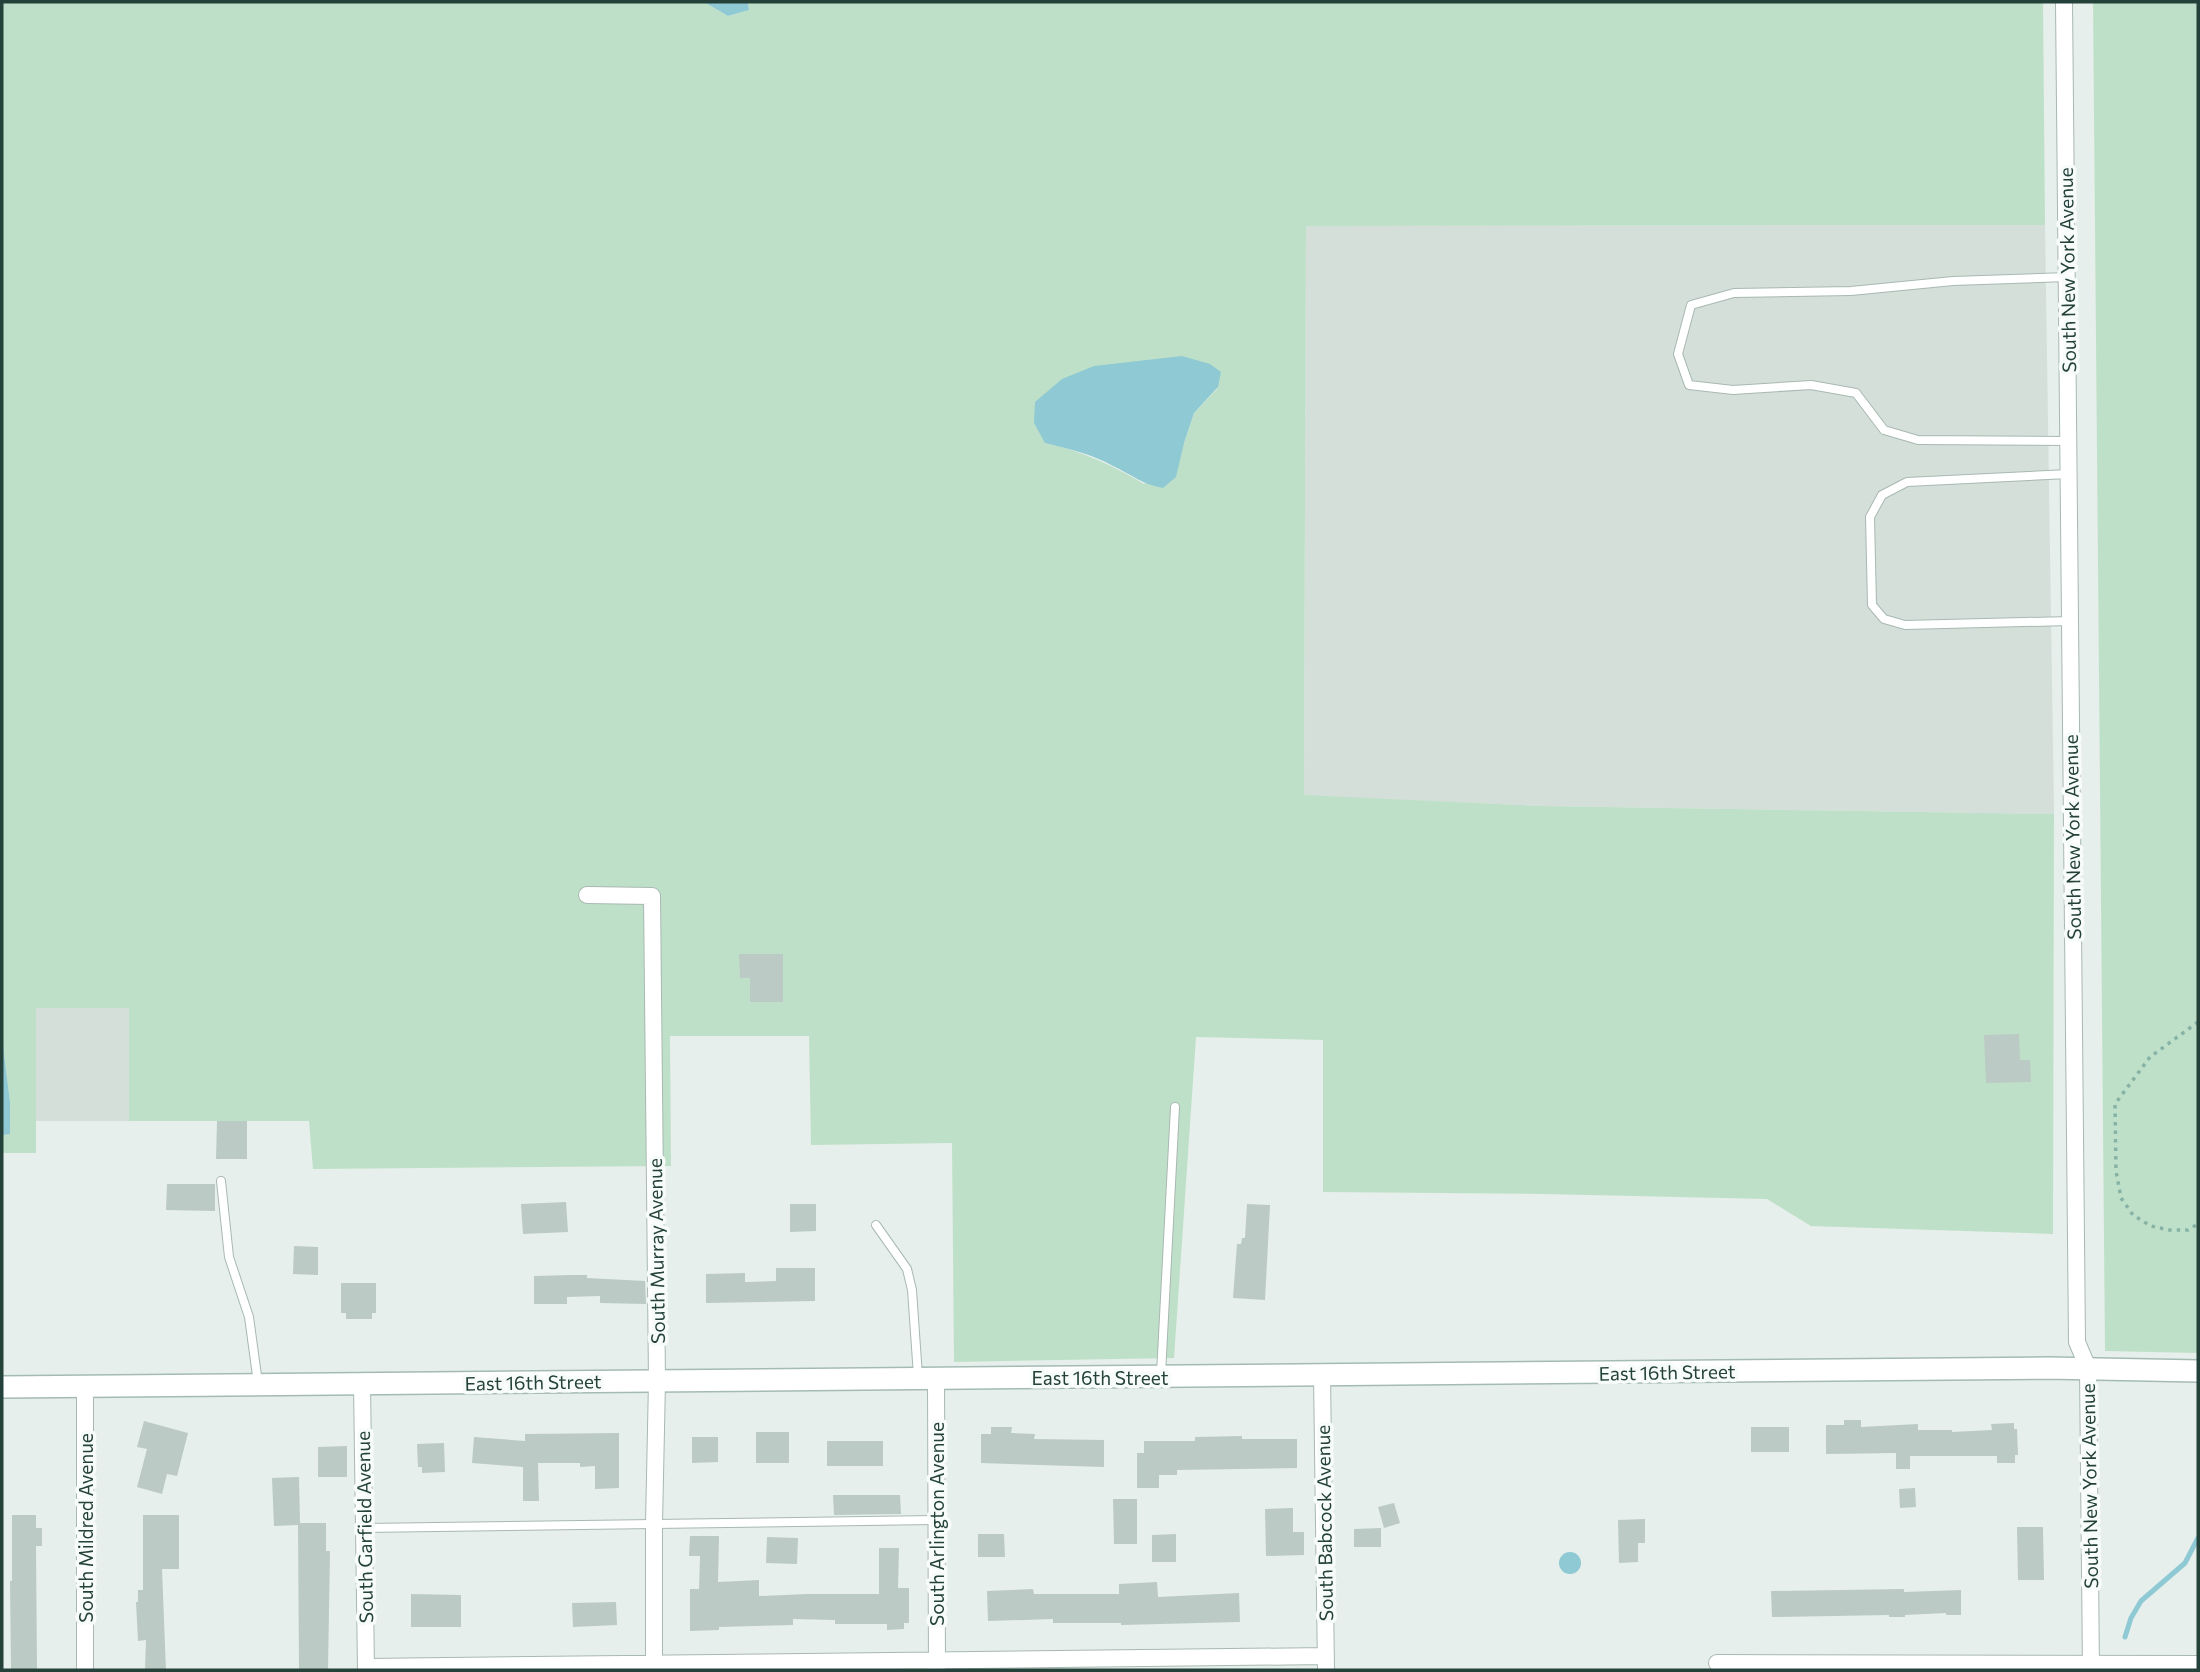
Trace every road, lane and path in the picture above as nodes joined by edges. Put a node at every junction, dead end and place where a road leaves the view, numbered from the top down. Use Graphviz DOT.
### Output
graph roads {
  1 [pos="2064,2"];
  2 [pos="2067,277"];
  3 [pos="2068,441"];
  4 [pos="2069,474"];
  5 [pos="2070,621"];
  6 [pos="587,895"];
  7 [pos="2198,1022"];
  8 [pos="1175,1107"];
  9 [pos="221,1181"];
  10 [pos="2198,1224"];
  11 [pos="876,1225"];
  12 [pos="2088,1368"];
  13 [pos="2198,1371"];
  14 [pos="1322,1375"];
  15 [pos="1160,1376"];
  16 [pos="927,1378"];
  17 [pos="657,1381"];
  18 [pos="258,1384"];
  19 [pos="362,1384"];
  20 [pos="85,1386"];
  21 [pos="2,1387"];
  22 [pos="936,1520"];
  23 [pos="654,1524"];
  24 [pos="364,1528"];
  25 [pos="1326,1663"];
  26 [pos="1717,1663"];
  27 [pos="2198,1664"];
  28 [pos="654,1666"];
  29 [pos="937,1666"];
  30 [pos="2091,1666"];
  31 [pos="366,1669"];
  32 [pos="85,1670"];
  1 -- 2 [label="street, South New York Avenue"];
  2 -- 3 [label="street, South New York Avenue"];
  2 -- 3 [label="lane"];
  3 -- 4 [label="street, South New York Avenue"];
  4 -- 5 [label="street, South New York Avenue"];
  4 -- 5 [label="lane"];
  5 -- 12 [label="street, South New York Avenue"];
  6 -- 17 [label="street, South Murray Avenue"];
  7 -- 10 [label="path"];
  8 -- 15 [label="lane"];
  9 -- 18 [label="lane"];
  11 -- 16 [label="lane"];
  12 -- 13 [label="street, East 16th Street"];
  12 -- 14 [label="street, East 16th Street"];
  12 -- 30 [label="street, South New York Avenue"];
  14 -- 15 [label="street, East 16th Street"];
  14 -- 25 [label="street, South Babcock Avenue"];
  15 -- 16 [label="street, East 16th Street"];
  16 -- 17 [label="street, East 16th Street"];
  16 -- 22 [label="street, South Arlington Avenue"];
  17 -- 19 [label="street, East 16th Street"];
  17 -- 23 [label="street, South Murray Avenue"];
  18 -- 19 [label="street, East 16th Street"];
  18 -- 20 [label="street, East 16th Street"];
  19 -- 24 [label="street, South Garfield Avenue"];
  20 -- 21 [label="street, East 16th Street"];
  20 -- 32 [label="street, South Mildred Avenue"];
  22 -- 23 [label="lane"];
  22 -- 29 [label="street, South Arlington Avenue"];
  23 -- 24 [label="lane"];
  23 -- 28 [label="street, South Murray Avenue"];
  24 -- 31 [label="street, South Garfield Avenue"];
  25 -- 29 [label="street"];
  26 -- 30 [label="street"];
  27 -- 30 [label="street"];
  28 -- 29 [label="street"];
  28 -- 31 [label="street"];
}
